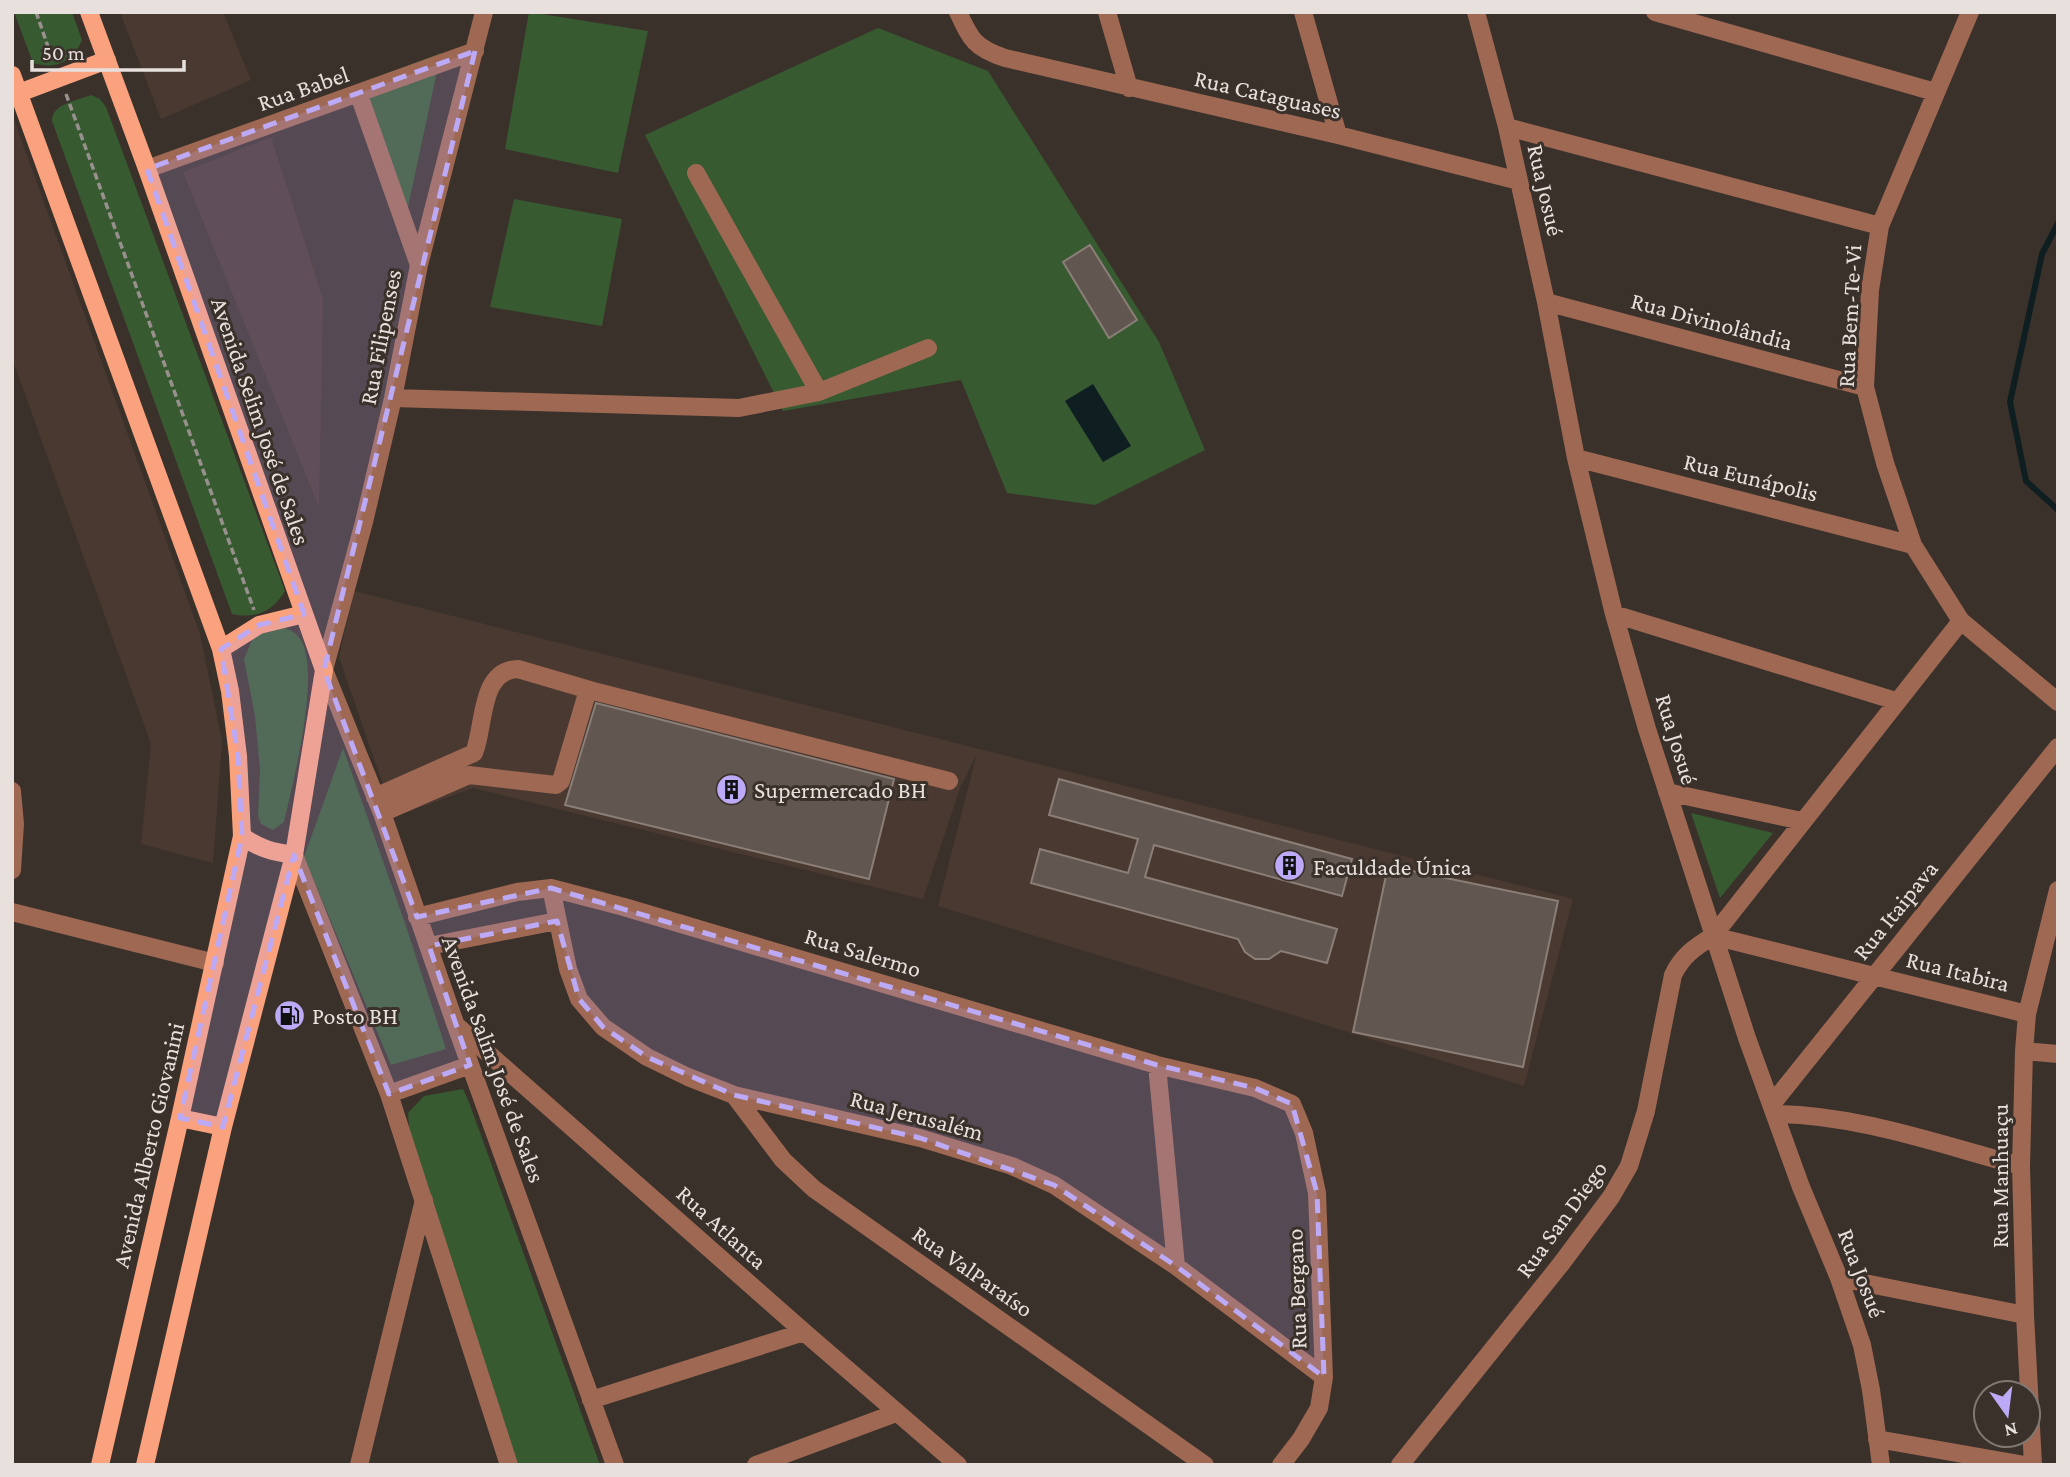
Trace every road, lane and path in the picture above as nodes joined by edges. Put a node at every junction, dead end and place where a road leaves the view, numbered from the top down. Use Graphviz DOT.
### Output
graph roads {
  1 [pos="36,12"];
  2 [pos="89,12"];
  3 [pos="484,12"];
  4 [pos="958,12"];
  5 [pos="1107,12"];
  6 [pos="1303,12"];
  7 [pos="1476,12"];
  8 [pos="1655,12"];
  9 [pos="1970,12"];
  10 [pos="475,51"];
  11 [pos="107,60"];
  12 [pos="12,75"];
  13 [pos="60,78"];
  14 [pos="1129,88"];
  15 [pos="1935,92"];
  16 [pos="19,93"];
  17 [pos="359,95"];
  18 [pos="1507,127"];
  19 [pos="1338,135"];
  20 [pos="147,169"];
  21 [pos="696,173"];
  22 [pos="1519,181"];
  23 [pos="1880,226"];
  24 [pos="419,265"];
  25 [pos="1546,302"];
  26 [pos="928,348"];
  27 [pos="1865,387"];
  28 [pos="819,392"];
  29 [pos="393,398"];
  30 [pos="1576,458"];
  31 [pos="1913,544"];
  32 [pos="304,614"];
  33 [pos="1614,614"];
  34 [pos="1961,621"];
  35 [pos="259,625"];
  36 [pos="220,649"];
  37 [pos="324,670"];
  38 [pos="588,690"];
  39 [pos="1896,701"];
  40 [pos="2058,702"];
  41 [pos="2058,747"];
  42 [pos="949,781"];
  43 [pos="12,791"];
  44 [pos="1667,792"];
  45 [pos="378,805"];
  46 [pos="1802,821"];
  47 [pos="242,836"];
  48 [pos="294,855"];
  49 [pos="12,870"];
  50 [pos="551,888"];
  51 [pos="2058,890"];
  52 [pos="12,912"];
  53 [pos="417,917"];
  54 [pos="556,921"];
  55 [pos="1713,936"];
  56 [pos="429,946"];
  57 [pos="215,963"];
  58 [pos="1874,975"];
  59 [pos="2027,1014"];
  60 [pos="455,1023"];
  61 [pos="2024,1051"];
  62 [pos="2058,1054"];
  63 [pos="470,1065"];
  64 [pos="1157,1065"];
  65 [pos="389,1094"];
  66 [pos="734,1095"];
  67 [pos="1292,1104"];
  68 [pos="1774,1109"];
  69 [pos="180,1118"];
  70 [pos="223,1127"];
  71 [pos="2021,1166"];
  72 [pos="424,1200"];
  73 [pos="1176,1266"];
  74 [pos="1839,1278"];
  75 [pos="2025,1315"];
  76 [pos="804,1332"];
  77 [pos="1324,1377"];
  78 [pos="591,1400"];
  79 [pos="896,1413"];
  80 [pos="1877,1439"];
  81 [pos="100,1465"];
  82 [pos="145,1465"];
  83 [pos="359,1465"];
  84 [pos="509,1465"];
  85 [pos="615,1465"];
  86 [pos="757,1465"];
  87 [pos="958,1465"];
  88 [pos="1205,1465"];
  89 [pos="1281,1465"];
  90 [pos="1400,1465"];
  91 [pos="1881,1465"];
  92 [pos="2025,1465"];
  93 [pos="2033,1465"];
  1 -- 13 [label="path"];
  2 -- 11 [label="main road, Avenida Selim José de Sales"];
  3 -- 10 [label="street, Rua Filipenses"];
  4 -- 14 [label="street, Rua Cataguases"];
  5 -- 14 [label="street"];
  6 -- 19 [label="street"];
  7 -- 18 [label="street, Rua Josué"];
  8 -- 15 [label="street"];
  9 -- 15 [label="street, Rua Bem-Te-Vi"];
  10 -- 17 [label="street, Rua Babel"];
  10 -- 24 [label="street, Rua Filipenses"];
  11 -- 13 [label="main road"];
  11 -- 20 [label="main road, Avenida Selim José de Sales"];
  12 -- 16 [label="main road"];
  13 -- 16 [label="main road"];
  13 -- 35 [label="path"];
  14 -- 19 [label="street, Rua Cataguases"];
  15 -- 23 [label="street, Rua Bem-Te-Vi"];
  16 -- 36 [label="main road"];
  17 -- 20 [label="street, Rua Babel"];
  17 -- 24 [label="street"];
  18 -- 22 [label="street, Rua Josué"];
  18 -- 23 [label="street"];
  19 -- 22 [label="street, Rua Cataguases"];
  20 -- 32 [label="main road, Avenida Selim José de Sales"];
  21 -- 28 [label="street"];
  22 -- 25 [label="street, Rua Josué"];
  23 -- 27 [label="street, Rua Bem-Te-Vi"];
  24 -- 29 [label="street, Rua Filipenses"];
  25 -- 27 [label="street, Rua Divinolândia"];
  25 -- 30 [label="street, Rua Josué"];
  26 -- 28 [label="street"];
  27 -- 31 [label="street, Rua Bem-Te-Vi"];
  28 -- 29 [label="street"];
  29 -- 37 [label="street, Rua Filipenses"];
  30 -- 31 [label="street, Rua Eunápolis"];
  30 -- 33 [label="street, Rua Josué"];
  31 -- 34 [label="street, Rua Bem-Te-Vi"];
  32 -- 35 [label="main road"];
  32 -- 37 [label="main road, Avenida Selim José de Sales"];
  33 -- 39 [label="street"];
  33 -- 44 [label="street, Rua Josué"];
  34 -- 39 [label="street"];
  34 -- 40 [label="street, Rua Bem-Te-Vi"];
  35 -- 36 [label="main road"];
  36 -- 47 [label="main road"];
  37 -- 45 [label="street, Avenida Salim José de Sales"];
  37 -- 48 [label="main road, Avenida Selim José de Sales"];
  38 -- 42 [label="street"];
  38 -- 45 [label="street"];
  38 -- 45 [label="street"];
  39 -- 46 [label="street"];
  41 -- 58 [label="street, Rua Itaipava"];
  43 -- 49 [label="street"];
  44 -- 46 [label="street"];
  44 -- 55 [label="street, Rua Josué"];
  45 -- 53 [label="street, Avenida Salim José de Sales"];
  46 -- 55 [label="street"];
  47 -- 48 [label="main road"];
  47 -- 57 [label="main road, Avenida Alberto Giovanini"];
  48 -- 65 [label="street"];
  48 -- 70 [label="main road"];
  50 -- 53 [label="street, Rua Salermo"];
  50 -- 54 [label="street, Rua Jerusalém"];
  50 -- 64 [label="street, Rua Salermo"];
  51 -- 59 [label="street, Rua Manhuaçu"];
  52 -- 57 [label="street"];
  53 -- 56 [label="street, Avenida Salim José de Sales"];
  54 -- 56 [label="street"];
  54 -- 66 [label="street, Rua Jerusalém"];
  55 -- 58 [label="street, Rua Itabira"];
  55 -- 68 [label="street, Rua Josué"];
  55 -- 90 [label="street, Rua San Diego"];
  56 -- 60 [label="street, Avenida Salim José de Sales"];
  57 -- 69 [label="main road, Avenida Alberto Giovanini"];
  58 -- 59 [label="street, Rua Itabira"];
  58 -- 68 [label="street, Rua Itaipava"];
  59 -- 61 [label="street, Rua Manhuaçu"];
  60 -- 63 [label="street, Avenida Salim José de Sales"];
  60 -- 76 [label="street, Rua Atlanta"];
  61 -- 62 [label="street"];
  61 -- 71 [label="street, Rua Manhuaçu"];
  63 -- 65 [label="street"];
  63 -- 78 [label="street, Avenida Salim José de Sales"];
  64 -- 67 [label="street, Rua Salermo"];
  64 -- 73 [label="street"];
  65 -- 72 [label="street"];
  66 -- 73 [label="street, Rua Jerusalém"];
  66 -- 88 [label="street, Rua ValParaíso"];
  67 -- 77 [label="street, Rua Bergano"];
  68 -- 71 [label="street"];
  68 -- 74 [label="street, Rua Josué"];
  69 -- 70 [label="main road"];
  69 -- 81 [label="main road, Avenida Alberto Giovanini"];
  70 -- 82 [label="main road"];
  71 -- 75 [label="street, Rua Manhuaçu"];
  72 -- 83 [label="street"];
  72 -- 84 [label="street"];
  73 -- 77 [label="street, Rua Jerusalém"];
  74 -- 75 [label="street"];
  74 -- 80 [label="street, Rua Josué"];
  75 -- 93 [label="street, Rua Manhuaçu"];
  76 -- 78 [label="street"];
  76 -- 79 [label="street, Rua Atlanta"];
  77 -- 89 [label="street, Rua Bergano"];
  78 -- 85 [label="street, Avenida Salim José de Sales"];
  79 -- 86 [label="street"];
  79 -- 87 [label="street, Rua Atlanta"];
  80 -- 91 [label="street, Rua Josué"];
  80 -- 92 [label="street"];
}
